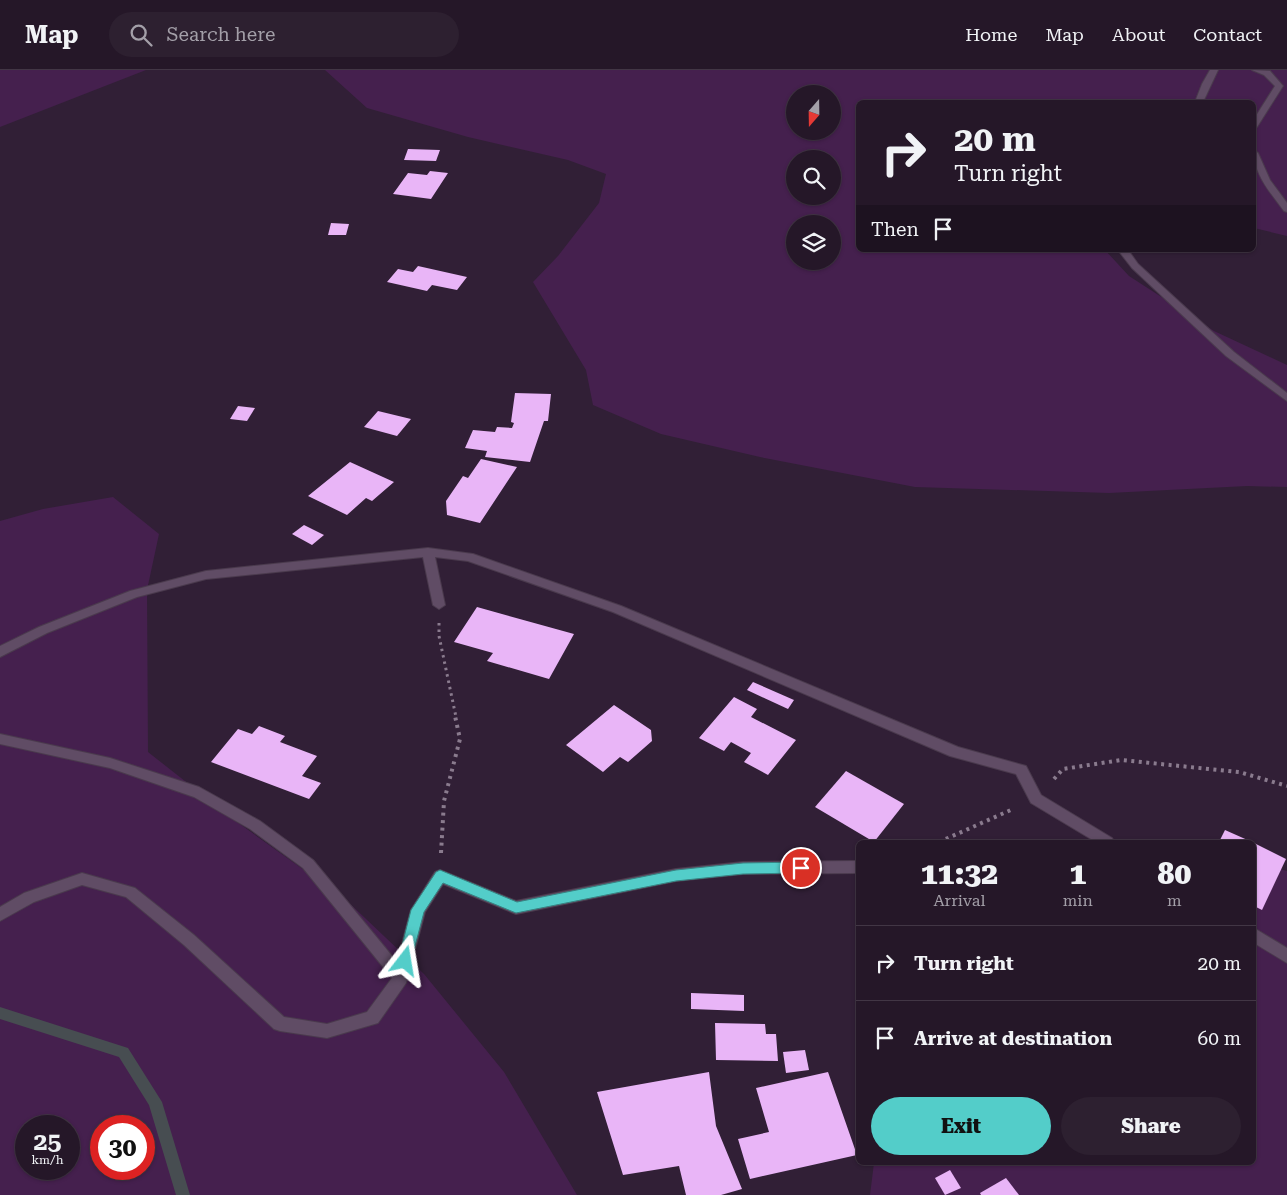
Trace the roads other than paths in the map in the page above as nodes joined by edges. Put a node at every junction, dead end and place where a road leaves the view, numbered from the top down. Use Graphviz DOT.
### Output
graph roads {
  1 [pos="1214,70"];
  2 [pos="1256,70"];
  3 [pos="1200,100"];
  4 [pos="1256,122"];
  5 [pos="1256,158"];
  6 [pos="1287,209"];
  7 [pos="1124,252"];
  8 [pos="1287,398"];
  9 [pos="428,552"];
  10 [pos="440,605"];
  11 [pos="0,652"];
  12 [pos="0,739"];
  13 [pos="1104,840"];
  14 [pos="856,867"];
  15 [pos="0,915"];
  16 [pos="1256,936"];
  17 [pos="1287,956"];
  18 [pos="401,978"];
  1 -- 3 [label="street"];
  2 -- 4 [label="street"];
  5 -- 6 [label="street"];
  7 -- 8 [label="street"];
  9 -- 10 [label="street"];
  9 -- 11 [label="street"];
  9 -- 13 [label="street"];
  12 -- 18 [label="street"];
  14 -- 18 [label="street"];
  15 -- 18 [label="street"];
  16 -- 17 [label="street"];
}
